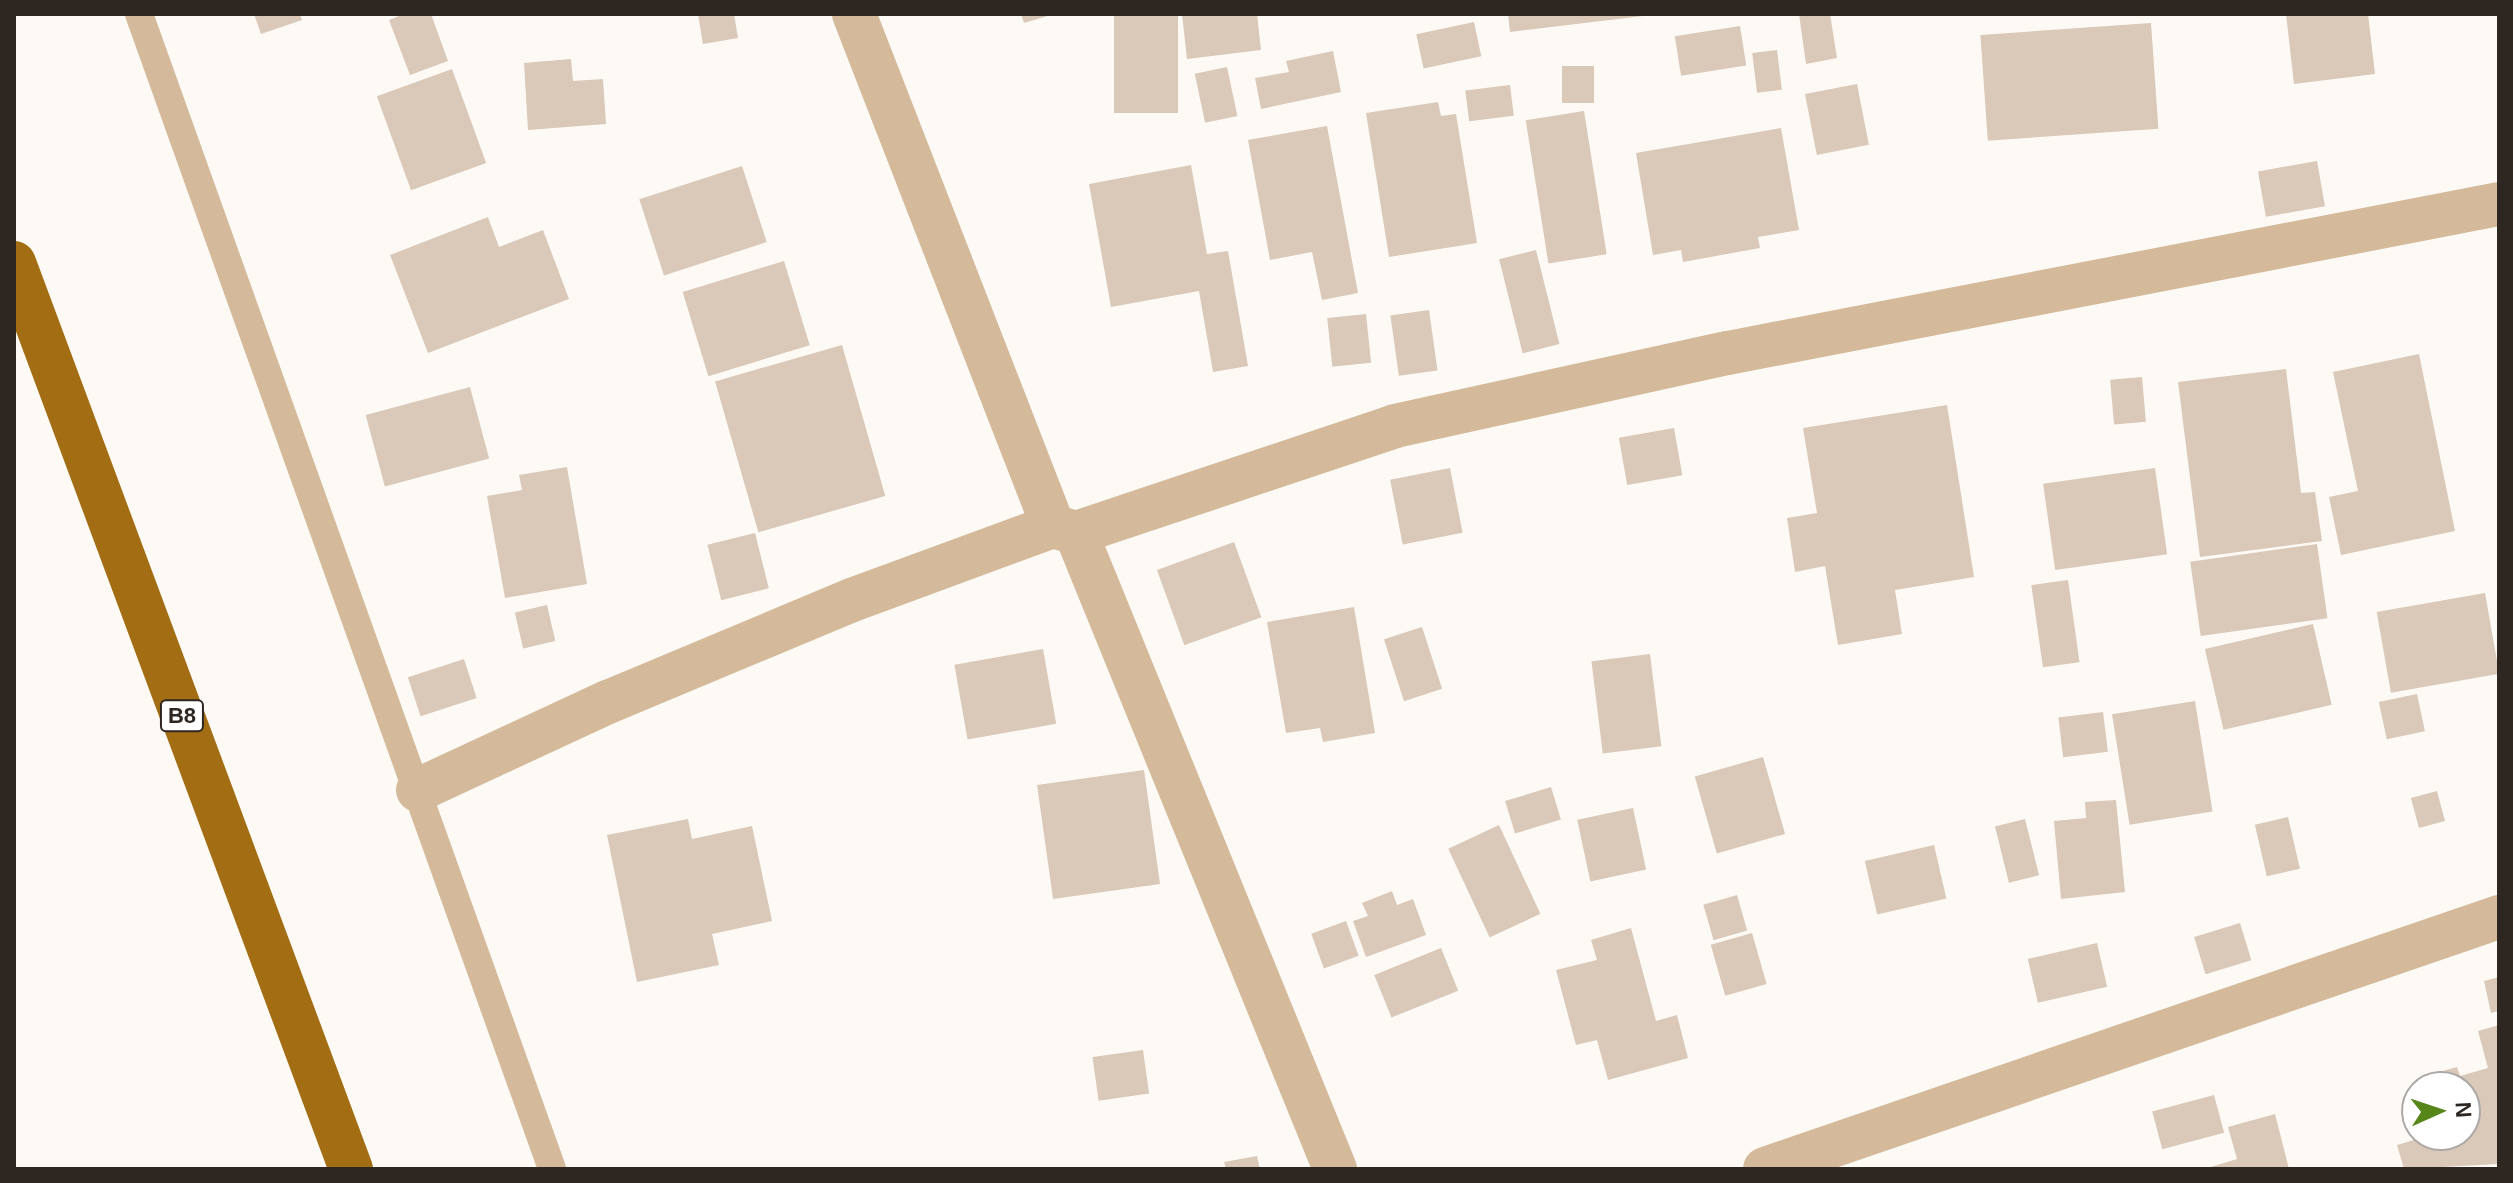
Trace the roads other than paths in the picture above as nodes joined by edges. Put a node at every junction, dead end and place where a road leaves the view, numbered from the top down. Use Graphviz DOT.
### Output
graph roads {
  1 [pos="139,14"];
  2 [pos="854,14"];
  3 [pos="2499,204"];
  4 [pos="14,263"];
  5 [pos="1065,529"];
  6 [pos="418,790"];
  7 [pos="2499,917"];
  8 [pos="351,1169"];
  9 [pos="552,1169"];
  10 [pos="1335,1169"];
  11 [pos="1765,1169"];
  1 -- 6 [label="lane"];
  2 -- 5 [label="street"];
  3 -- 5 [label="street"];
  4 -- 8 [label="highway, B8"];
  5 -- 6 [label="street"];
  5 -- 10 [label="street"];
  6 -- 9 [label="lane"];
  7 -- 11 [label="street"];
}
